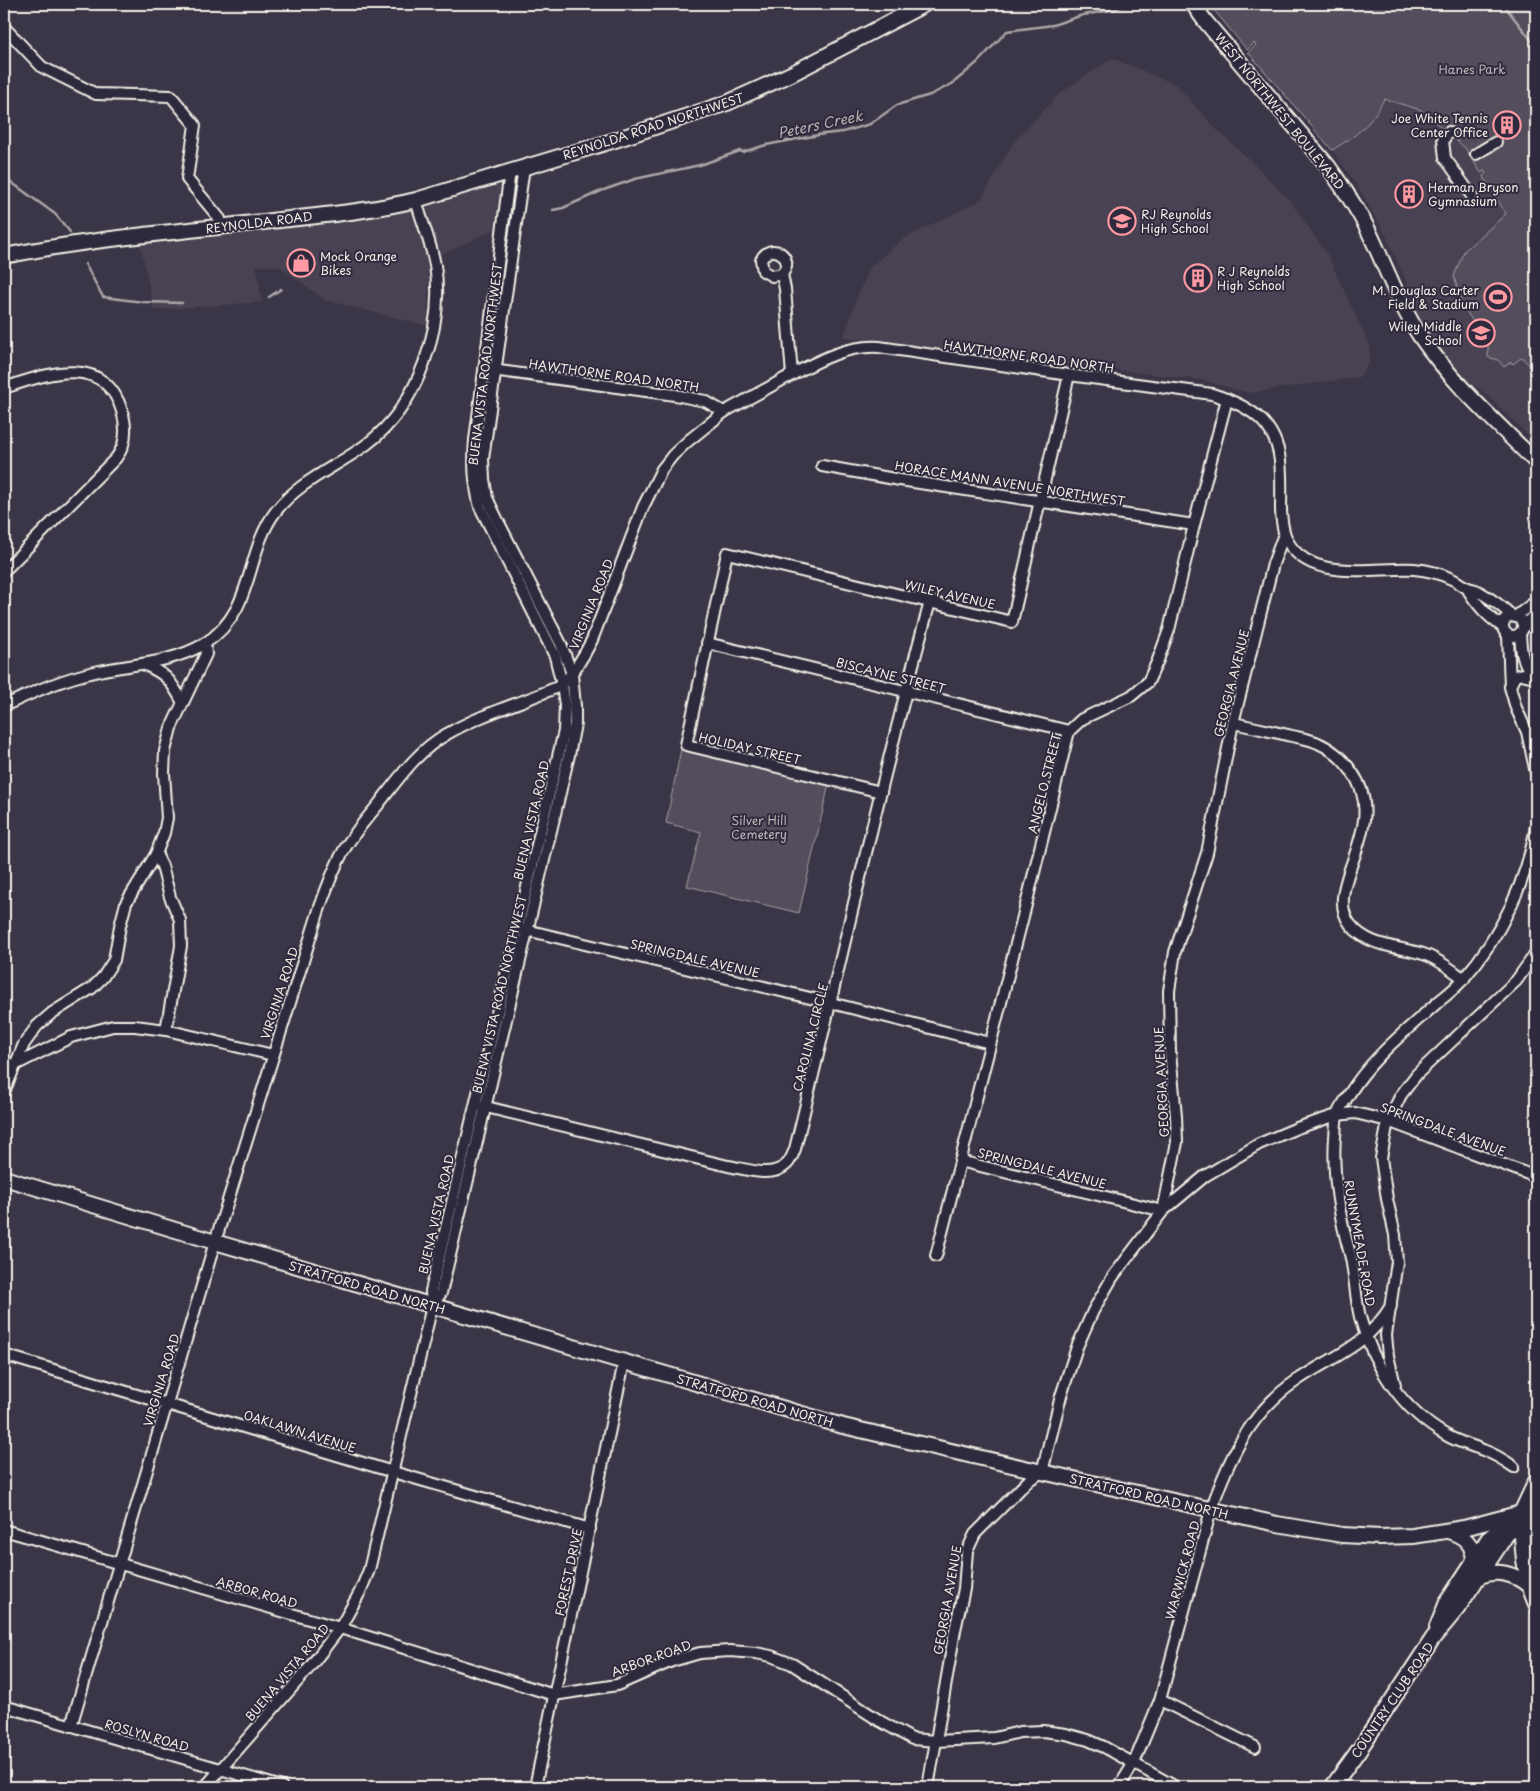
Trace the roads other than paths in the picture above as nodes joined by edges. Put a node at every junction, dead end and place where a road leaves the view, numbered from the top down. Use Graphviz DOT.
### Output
graph roads {
  1 [pos="925,4"];
  2 [pos="1193,4"];
  3 [pos="4,27"];
  4 [pos="1449,132"];
  5 [pos="1496,142"];
  6 [pos="1476,154"];
  7 [pos="517,169"];
  8 [pos="1472,196"];
  9 [pos="416,200"];
  10 [pos="221,227"];
  11 [pos="4,256"];
  12 [pos="782,274"];
  13 [pos="490,369"];
  14 [pos="792,375"];
  15 [pos="1070,375"];
  16 [pos="4,388"];
  17 [pos="1227,399"];
  18 [pos="724,412"];
  19 [pos="1536,462"];
  20 [pos="822,466"];
  21 [pos="1040,500"];
  22 [pos="1194,525"];
  23 [pos="1284,534"];
  24 [pos="4,571"];
  25 [pos="1467,588"];
  26 [pos="1536,600"];
  27 [pos="930,602"];
  28 [pos="1536,613"];
  29 [pos="1514,616"];
  30 [pos="1522,630"];
  31 [pos="1505,631"];
  32 [pos="205,643"];
  33 [pos="708,644"];
  34 [pos="142,664"];
  35 [pos="572,674"];
  36 [pos="1535,678"];
  37 [pos="562,685"];
  38 [pos="1510,687"];
  39 [pos="906,691"];
  40 [pos="182,701"];
  41 [pos="4,706"];
  42 [pos="1233,723"];
  43 [pos="1069,731"];
  44 [pos="1536,773"];
  45 [pos="882,792"];
  46 [pos="1536,826"];
  47 [pos="156,854"];
  48 [pos="523,929"];
  49 [pos="1536,952"];
  50 [pos="1464,979"];
  51 [pos="832,1003"];
  52 [pos="166,1030"];
  53 [pos="990,1043"];
  54 [pos="272,1055"];
  55 [pos="13,1066"];
  56 [pos="4,1092"];
  57 [pos="480,1106"];
  58 [pos="1337,1114"];
  59 [pos="1388,1121"];
  60 [pos="960,1161"];
  61 [pos="1536,1177"];
  62 [pos="4,1178"];
  63 [pos="1162,1211"];
  64 [pos="215,1242"];
  65 [pos="936,1256"];
  66 [pos="432,1306"];
  67 [pos="1391,1306"];
  68 [pos="1366,1337"];
  69 [pos="4,1355"];
  70 [pos="624,1362"];
  71 [pos="1398,1396"];
  72 [pos="166,1404"];
  73 [pos="1514,1468"];
  74 [pos="393,1472"];
  75 [pos="1042,1472"];
  76 [pos="1536,1482"];
  77 [pos="1536,1506"];
  78 [pos="1211,1510"];
  79 [pos="1536,1512"];
  80 [pos="1521,1513"];
  81 [pos="590,1529"];
  82 [pos="4,1530"];
  83 [pos="1536,1530"];
  84 [pos="1448,1531"];
  85 [pos="1474,1560"];
  86 [pos="118,1565"];
  87 [pos="1480,1576"];
  88 [pos="1529,1586"];
  89 [pos="1536,1604"];
  90 [pos="340,1628"];
  91 [pos="1434,1638"];
  92 [pos="554,1695"];
  93 [pos="1160,1700"];
  94 [pos="4,1706"];
  95 [pos="71,1726"];
  96 [pos="936,1741"];
  97 [pos="1255,1747"];
  98 [pos="1134,1763"];
  99 [pos="220,1769"];
  100 [pos="205,1787"];
  101 [pos="282,1787"];
  102 [pos="535,1787"];
  103 [pos="928,1787"];
  104 [pos="1119,1787"];
  105 [pos="1176,1787"];
  106 [pos="1332,1787"];
  1 -- 7 [label="main road, REYNOLDA ROAD NORTHWEST"];
  2 -- 19 [label="main road, WEST NORTHWEST BOULEVARD"];
  3 -- 10 [label="street"];
  4 -- 8 [label="street"];
  5 -- 6 [label="street"];
  7 -- 9 [label="main road, REYNOLDA ROAD"];
  7 -- 13 [label="street, BUENA VISTA ROAD NORTHWEST"];
  9 -- 10 [label="main road, REYNOLDA ROAD"];
  9 -- 32 [label="street"];
  10 -- 11 [label="main road, REYNOLDA ROAD"];
  12 -- 14 [label="street"];
  13 -- 18 [label="street, HAWTHORNE ROAD NORTH"];
  13 -- 35 [label="street, BUENA VISTA ROAD NORTHWEST"];
  13 -- 37 [label="street, BUENA VISTA ROAD NORTHWEST"];
  14 -- 15 [label="street, HAWTHORNE ROAD NORTH"];
  14 -- 18 [label="street, HAWTHORNE ROAD NORTH"];
  15 -- 17 [label="street, HAWTHORNE ROAD NORTH"];
  15 -- 21 [label="street, WILEY AVENUE"];
  16 -- 24 [label="street"];
  17 -- 22 [label="street, ANGELO STREET"];
  17 -- 23 [label="street, HAWTHORNE ROAD NORTH"];
  18 -- 35 [label="street, VIRGINIA ROAD"];
  20 -- 21 [label="street, HORACE MANN AVENUE NORTHWEST"];
  21 -- 22 [label="street, HORACE MANN AVENUE NORTHWEST"];
  21 -- 27 [label="street, WILEY AVENUE"];
  22 -- 43 [label="street, ANGELO STREET"];
  23 -- 25 [label="street, HAWTHORNE ROAD NORTH"];
  23 -- 42 [label="street, GEORGIA AVENUE"];
  25 -- 29 [label="street, HAWTHORNE ROAD NORTH"];
  25 -- 31 [label="street, HAWTHORNE ROAD NORTH"];
  26 -- 29 [label="street"];
  27 -- 33 [label="street, WILEY AVENUE"];
  27 -- 39 [label="street, CAROLINA CIRCLE"];
  28 -- 30 [label="street"];
  29 -- 30 [label="street"];
  29 -- 31 [label="street"];
  30 -- 31 [label="street"];
  30 -- 36 [label="street"];
  31 -- 38 [label="street"];
  32 -- 34 [label="street"];
  32 -- 40 [label="street"];
  33 -- 39 [label="street, BISCAYNE STREET"];
  33 -- 45 [label="street, HOLIDAY STREET"];
  34 -- 40 [label="street"];
  34 -- 41 [label="street"];
  35 -- 37 [label="street, VIRGINIA ROAD"];
  35 -- 48 [label="street, BUENA VISTA ROAD NORTHWEST"];
  36 -- 38 [label="street"];
  37 -- 48 [label="street, BUENA VISTA ROAD"];
  37 -- 54 [label="street, VIRGINIA ROAD"];
  38 -- 44 [label="street"];
  39 -- 43 [label="street, BISCAYNE STREET"];
  39 -- 45 [label="street, CAROLINA CIRCLE"];
  40 -- 47 [label="street"];
  42 -- 50 [label="street"];
  42 -- 63 [label="street, GEORGIA AVENUE"];
  43 -- 53 [label="street, ANGELO STREET"];
  45 -- 51 [label="street, CAROLINA CIRCLE"];
  46 -- 50 [label="street, RUNNYMEADE ROAD"];
  47 -- 52 [label="street"];
  47 -- 55 [label="street"];
  48 -- 51 [label="street, SPRINGDALE AVENUE"];
  48 -- 57 [label="street, BUENA VISTA ROAD"];
  49 -- 59 [label="street, RUNNYMEADE ROAD"];
  50 -- 58 [label="street, RUNNYMEADE ROAD"];
  51 -- 53 [label="street, SPRINGDALE AVENUE"];
  51 -- 57 [label="street, CAROLINA CIRCLE"];
  52 -- 54 [label="street"];
  52 -- 55 [label="street"];
  53 -- 60 [label="street, SPRINGDALE AVENUE"];
  54 -- 64 [label="street, VIRGINIA ROAD"];
  55 -- 56 [label="street"];
  57 -- 66 [label="street, BUENA VISTA ROAD"];
  58 -- 59 [label="street, SPRINGDALE AVENUE"];
  58 -- 63 [label="street, SPRINGDALE AVENUE"];
  58 -- 68 [label="street, RUNNYMEADE ROAD"];
  59 -- 61 [label="street, SPRINGDALE AVENUE"];
  59 -- 67 [label="street, RUNNYMEADE ROAD"];
  60 -- 63 [label="street, SPRINGDALE AVENUE"];
  60 -- 65 [label="street"];
  62 -- 64 [label="main road, STRATFORD ROAD NORTH"];
  63 -- 75 [label="street, GEORGIA AVENUE"];
  64 -- 66 [label="main road, STRATFORD ROAD NORTH"];
  64 -- 72 [label="street, VIRGINIA ROAD"];
  66 -- 70 [label="main road, STRATFORD ROAD NORTH"];
  66 -- 74 [label="street, BUENA VISTA ROAD"];
  67 -- 68 [label="street, WARWICK ROAD"];
  67 -- 71 [label="street, RUNNYMEADE ROAD"];
  68 -- 71 [label="street, RUNNYMEADE ROAD"];
  68 -- 78 [label="street, WARWICK ROAD"];
  69 -- 72 [label="street, OAKLAWN AVENUE"];
  70 -- 75 [label="main road, STRATFORD ROAD NORTH"];
  70 -- 81 [label="street, FOREST DRIVE"];
  71 -- 73 [label="street, RUNNYMEADE ROAD"];
  72 -- 74 [label="street, OAKLAWN AVENUE"];
  72 -- 86 [label="street, VIRGINIA ROAD"];
  74 -- 81 [label="street, OAKLAWN AVENUE"];
  74 -- 90 [label="street, BUENA VISTA ROAD"];
  75 -- 78 [label="main road, STRATFORD ROAD NORTH"];
  75 -- 96 [label="street, GEORGIA AVENUE"];
  76 -- 80 [label="main road"];
  77 -- 80 [label="main road"];
  78 -- 84 [label="main road, STRATFORD ROAD NORTH"];
  78 -- 93 [label="street, WARWICK ROAD"];
  79 -- 80 [label="main road"];
  80 -- 83 [label="main road"];
  80 -- 84 [label="main road, STRATFORD ROAD NORTH"];
  80 -- 85 [label="main road, COUNTRY CLUB ROAD"];
  80 -- 87 [label="main road, COUNTRY CLUB ROAD"];
  80 -- 88 [label="main road"];
  81 -- 92 [label="street, FOREST DRIVE"];
  82 -- 86 [label="street, ARBOR ROAD"];
  84 -- 85 [label="main road"];
  85 -- 91 [label="main road, COUNTRY CLUB ROAD"];
  86 -- 90 [label="street, ARBOR ROAD"];
  86 -- 95 [label="street, VIRGINIA ROAD"];
  87 -- 88 [label="main road"];
  87 -- 91 [label="main road, COUNTRY CLUB ROAD"];
  88 -- 89 [label="main road"];
  90 -- 92 [label="street, ARBOR ROAD"];
  90 -- 99 [label="street, BUENA VISTA ROAD"];
  91 -- 106 [label="main road, COUNTRY CLUB ROAD"];
  92 -- 96 [label="street, ARBOR ROAD"];
  92 -- 102 [label="street, FOREST DRIVE"];
  93 -- 97 [label="street"];
  93 -- 98 [label="street, WARWICK ROAD"];
  94 -- 95 [label="street, ROSLYN ROAD"];
  95 -- 99 [label="street, ROSLYN ROAD"];
  96 -- 98 [label="street, ARBOR ROAD"];
  96 -- 103 [label="street, GEORGIA AVENUE"];
  98 -- 104 [label="street, WARWICK ROAD"];
  98 -- 105 [label="street, ARBOR ROAD"];
  99 -- 100 [label="street, BUENA VISTA ROAD"];
  99 -- 101 [label="street, ROSLYN ROAD"];
}
